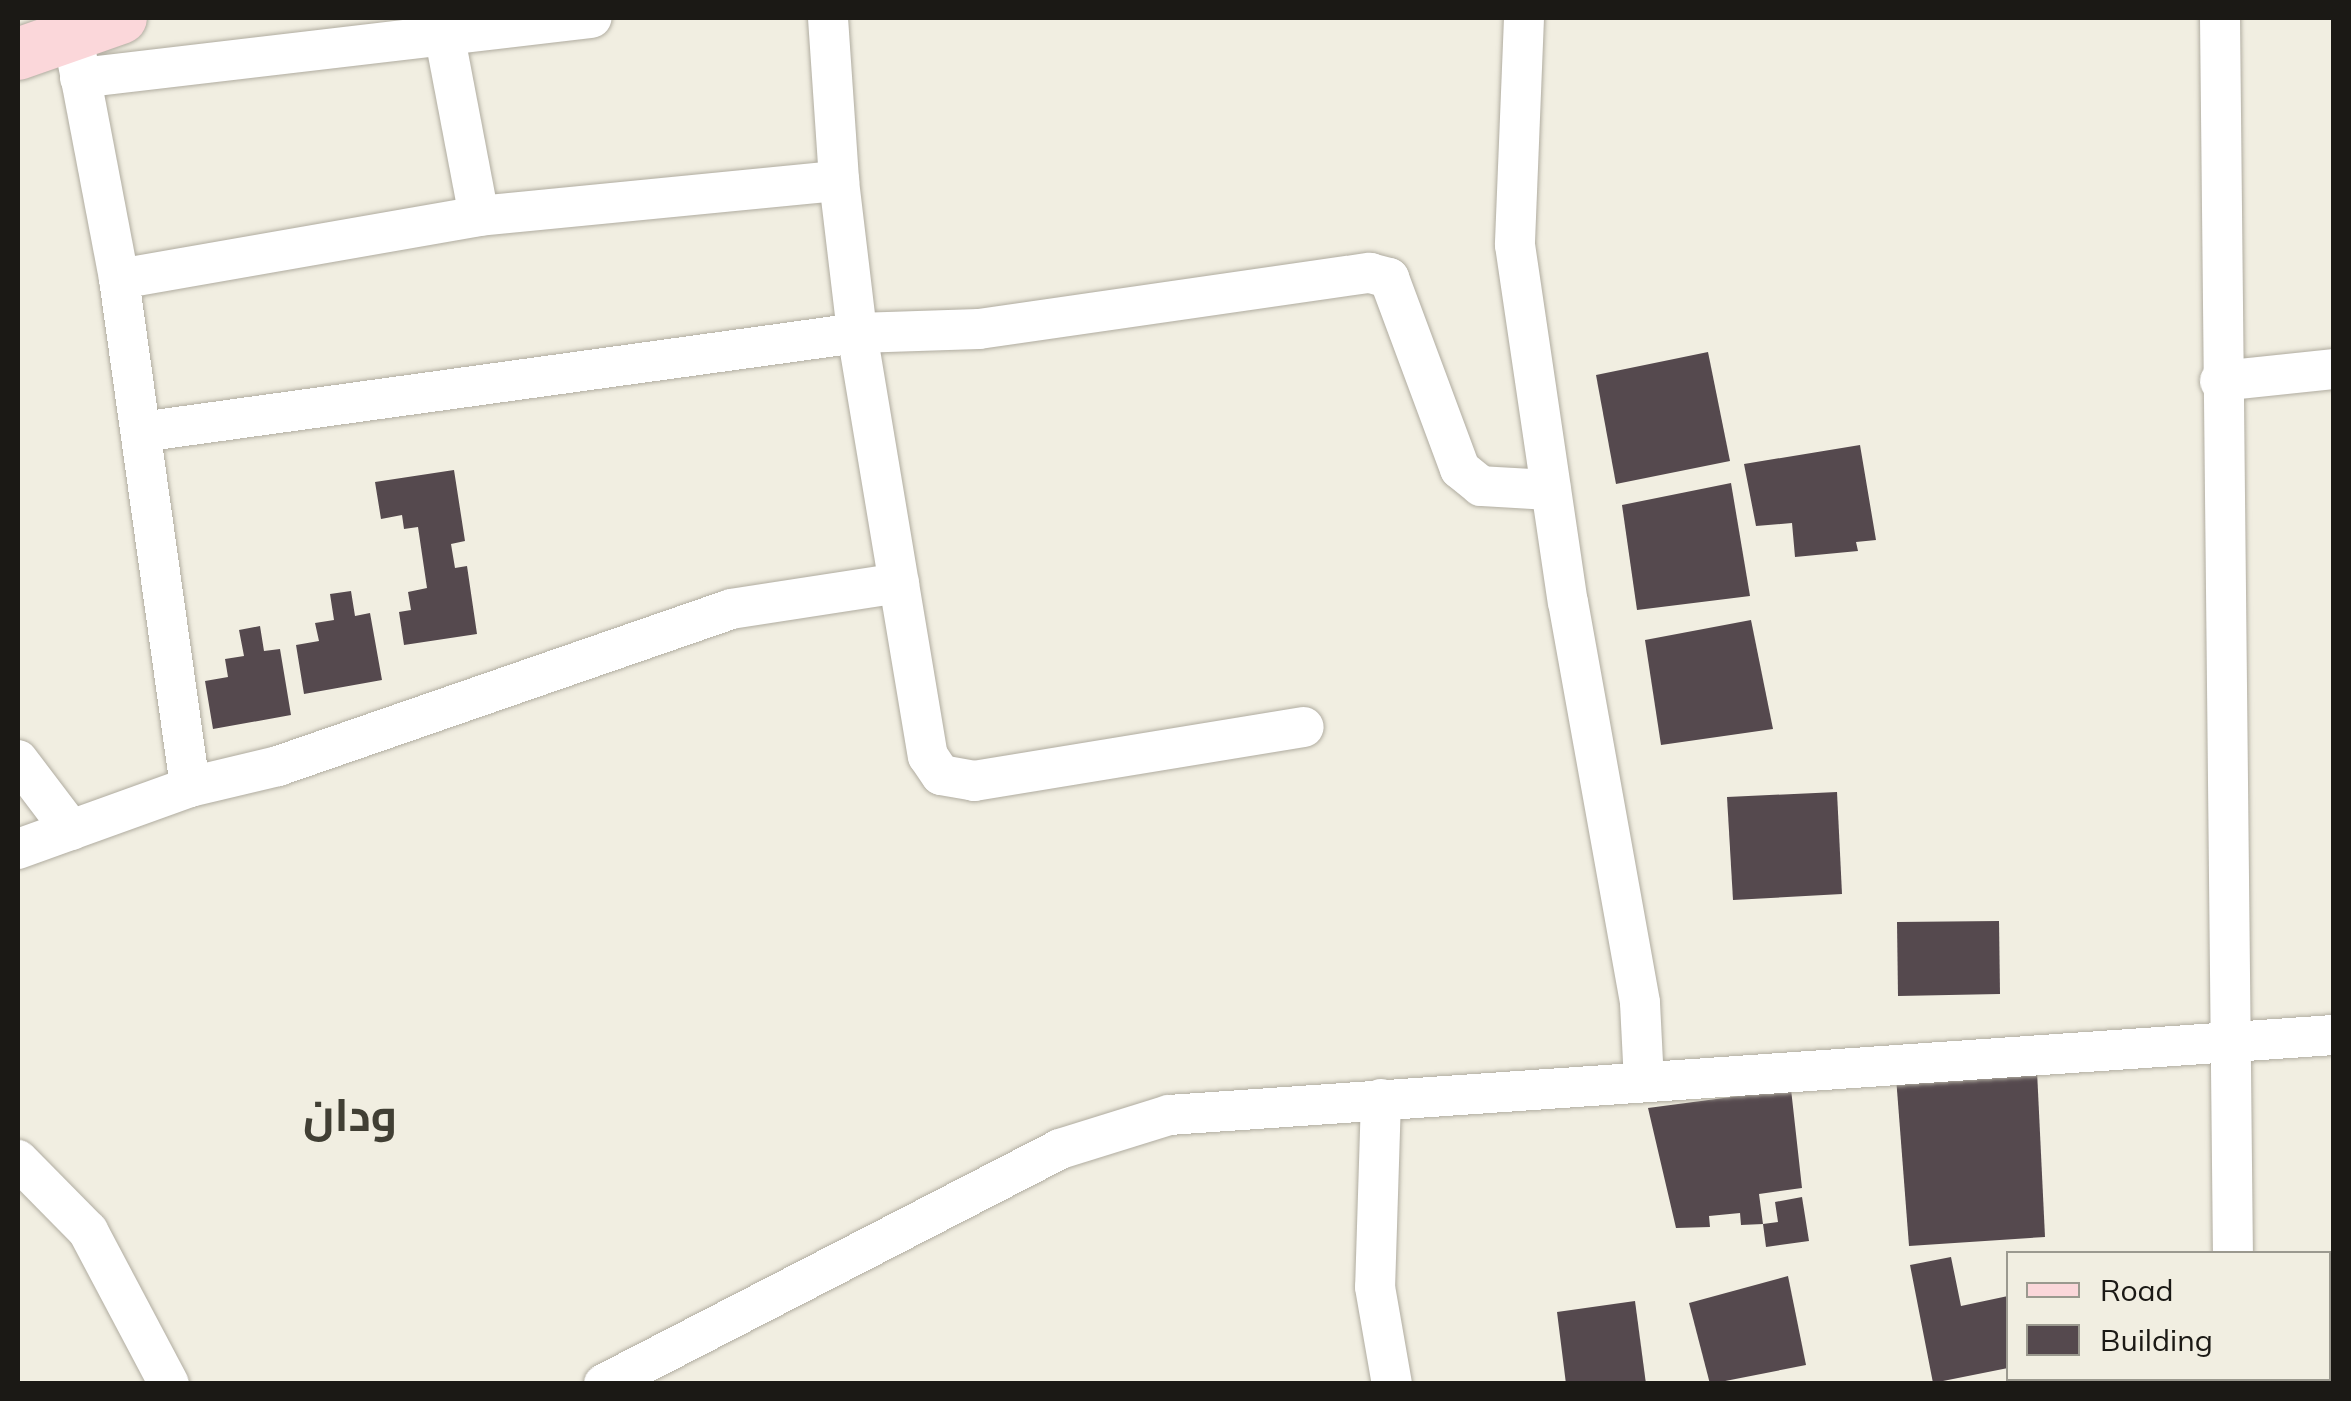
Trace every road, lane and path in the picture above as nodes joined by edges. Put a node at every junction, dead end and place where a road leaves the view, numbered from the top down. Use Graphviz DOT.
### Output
graph roads {
  1 [pos="591,18"];
  2 [pos="828,18"];
  3 [pos="1524,18"];
  4 [pos="2220,18"];
  5 [pos="444,33"];
  6 [pos="91,42"];
  7 [pos="18,54"];
  8 [pos="838,182"];
  9 [pos="479,216"];
  10 [pos="118,279"];
  11 [pos="857,333"];
  12 [pos="2334,369"];
  13 [pos="2220,381"];
  14 [pos="141,432"];
  15 [pos="1551,490"];
  16 [pos="898,584"];
  17 [pos="1304,728"];
  18 [pos="18,760"];
  19 [pos="190,787"];
  20 [pos="71,830"];
  21 [pos="18,849"];
  22 [pos="2334,1035"];
  23 [pos="2230,1042"];
  24 [pos="1644,1081"];
  25 [pos="1381,1099"];
  26 [pos="18,1160"];
  27 [pos="2233,1251"];
  28 [pos="169,1384"];
  29 [pos="604,1384"];
  30 [pos="1392,1384"];
  1 -- 5 [label="street"];
  2 -- 8 [label="street"];
  3 -- 15 [label="street"];
  4 -- 13 [label="street"];
  5 -- 6 [label="street"];
  5 -- 9 [label="street"];
  6 -- 7 [label="main road"];
  6 -- 10 [label="street"];
  8 -- 9 [label="street"];
  8 -- 11 [label="street"];
  9 -- 10 [label="street"];
  10 -- 14 [label="street"];
  11 -- 14 [label="street"];
  11 -- 15 [label="street"];
  11 -- 16 [label="street"];
  12 -- 13 [label="street"];
  13 -- 23 [label="street"];
  14 -- 19 [label="street"];
  15 -- 24 [label="street"];
  16 -- 17 [label="street"];
  16 -- 19 [label="street"];
  18 -- 20 [label="street"];
  19 -- 20 [label="street"];
  20 -- 21 [label="street"];
  22 -- 23 [label="street"];
  23 -- 24 [label="street"];
  23 -- 27 [label="street"];
  24 -- 25 [label="street"];
  25 -- 29 [label="street"];
  25 -- 30 [label="street"];
  26 -- 28 [label="street"];
}
